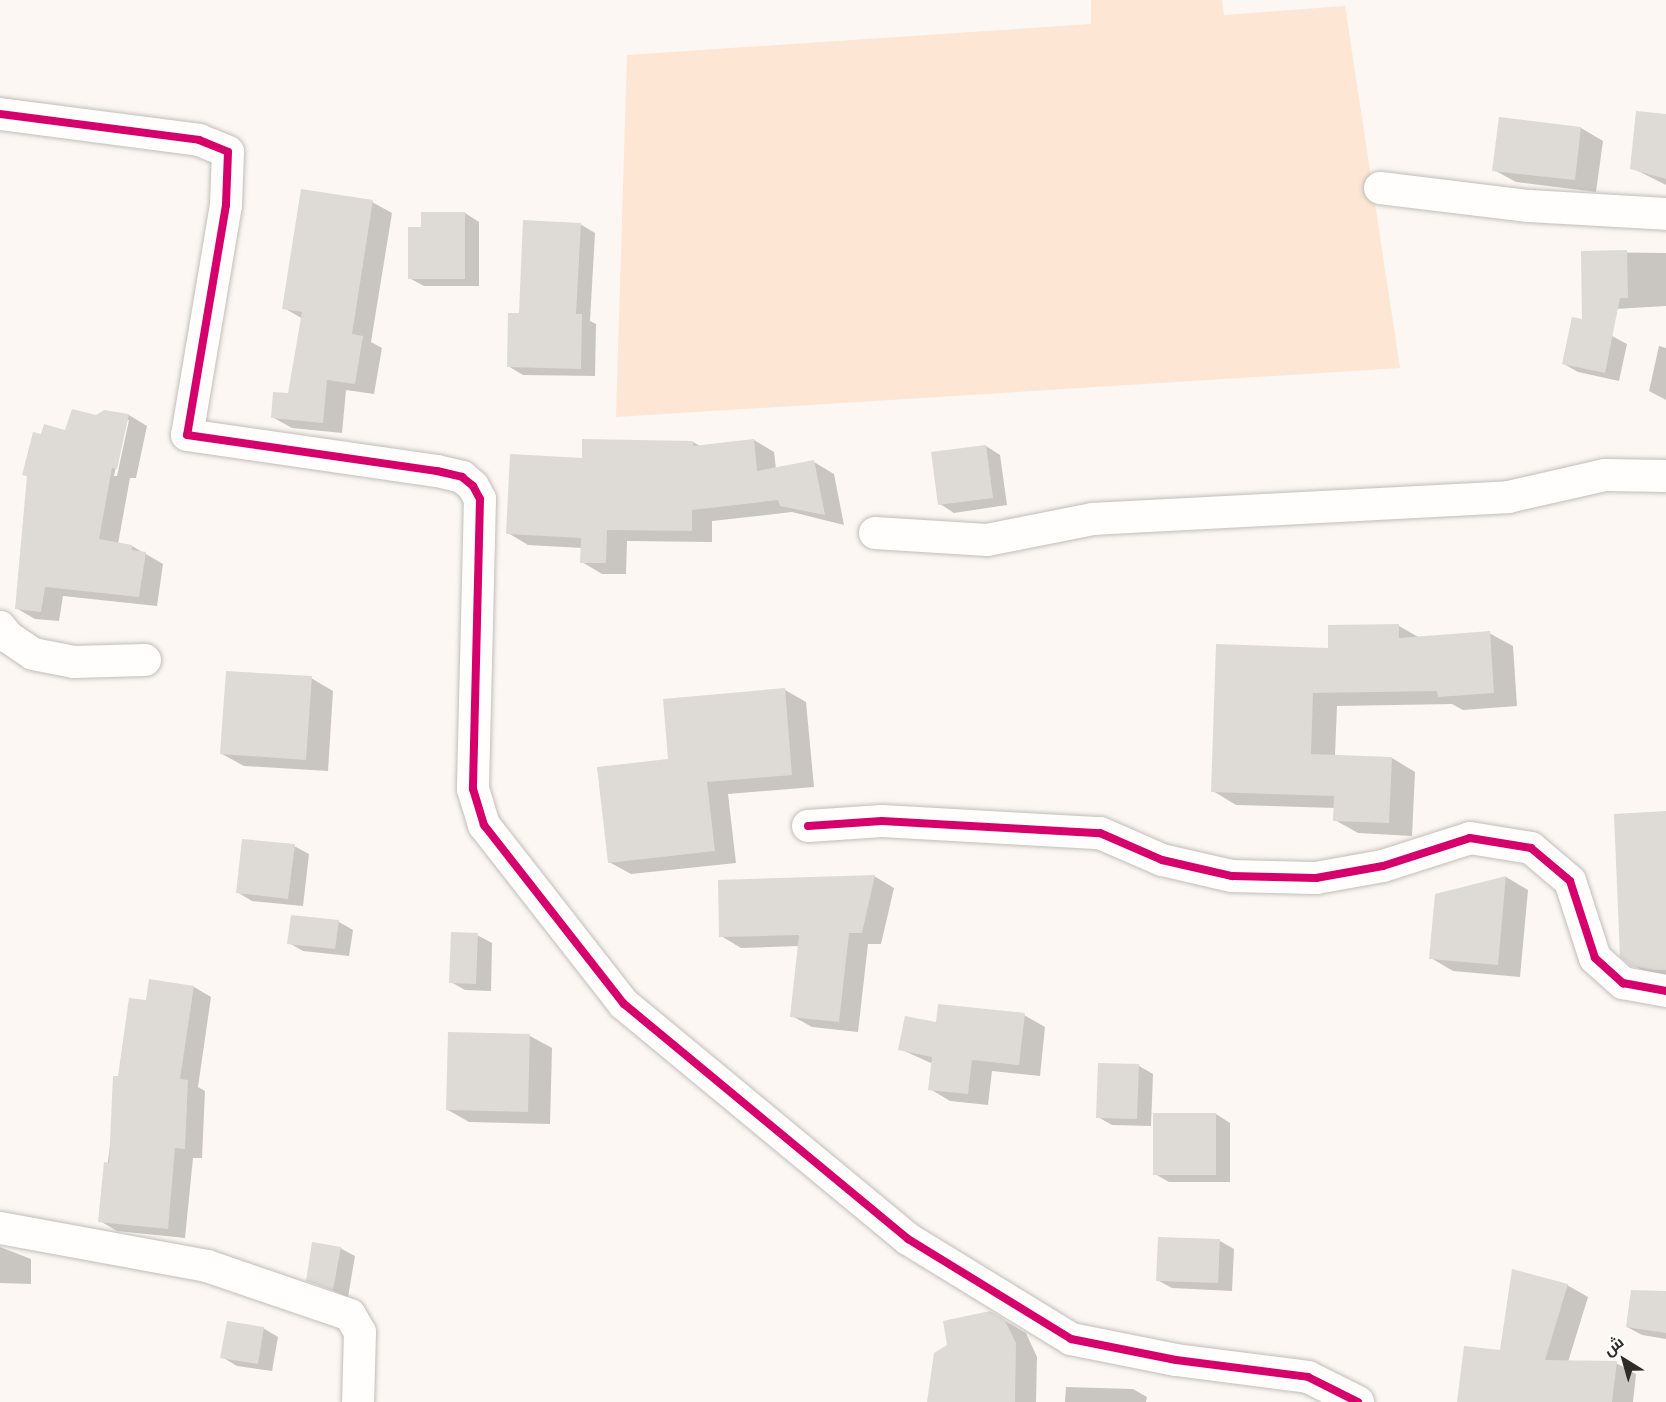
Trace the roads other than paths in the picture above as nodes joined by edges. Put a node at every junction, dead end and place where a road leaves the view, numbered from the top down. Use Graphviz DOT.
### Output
graph roads {
  1 [pos="0,114"];
  2 [pos="1380,188"];
  3 [pos="1666,214"];
  4 [pos="1666,476"];
  5 [pos="875,533"];
  6 [pos="0,627"];
  7 [pos="145,660"];
  8 [pos="808,826"];
  9 [pos="1666,992"];
  10 [pos="0,1228"];
  11 [pos="358,1402"];
  12 [pos="1358,1402"];
  1 -- 12 [label="street"];
  2 -- 3 [label="street"];
  4 -- 5 [label="street"];
  6 -- 7 [label="street"];
  8 -- 9 [label="street"];
  10 -- 11 [label="street"];
}
